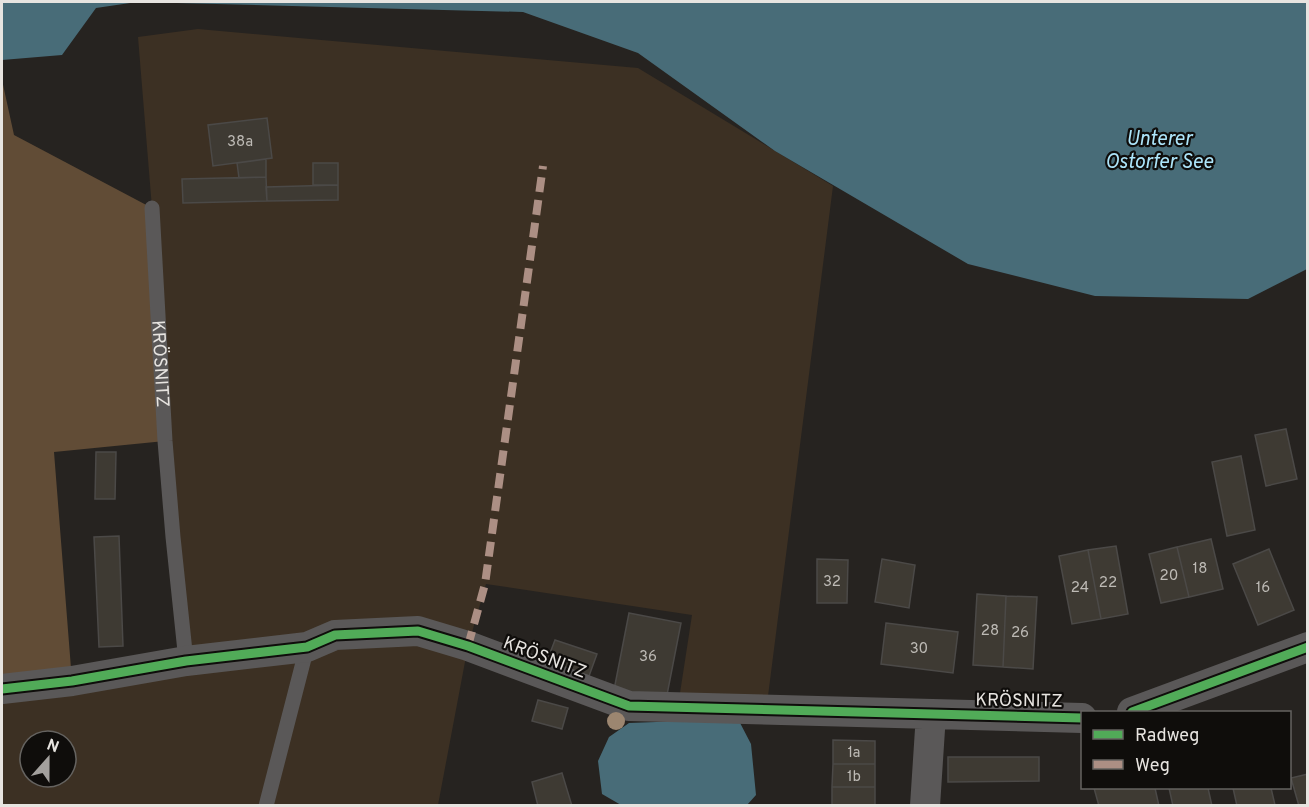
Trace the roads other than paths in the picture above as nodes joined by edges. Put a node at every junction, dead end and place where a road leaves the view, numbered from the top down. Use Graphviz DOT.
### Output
graph roads {
  1 [pos="153,208"];
  2 [pos="307,647"];
  3 [pos="1308,647"];
  4 [pos="186,662"];
  5 [pos="2,689"];
  6 [pos="1135,711"];
  7 [pos="931,714"];
  8 [pos="1081,718"];
  9 [pos="266,806"];
  10 [pos="925,806"];
  1 -- 4 [label="lane, KRÖSNITZ"];
  2 -- 4 [label="street, KRÖSNITZ"];
  2 -- 7 [label="street, KRÖSNITZ"];
  2 -- 9 [label="lane"];
  3 -- 6 [label="street"];
  4 -- 5 [label="street, KRÖSNITZ"];
  7 -- 8 [label="street, KRÖSNITZ"];
  7 -- 10 [label="street"];
}
